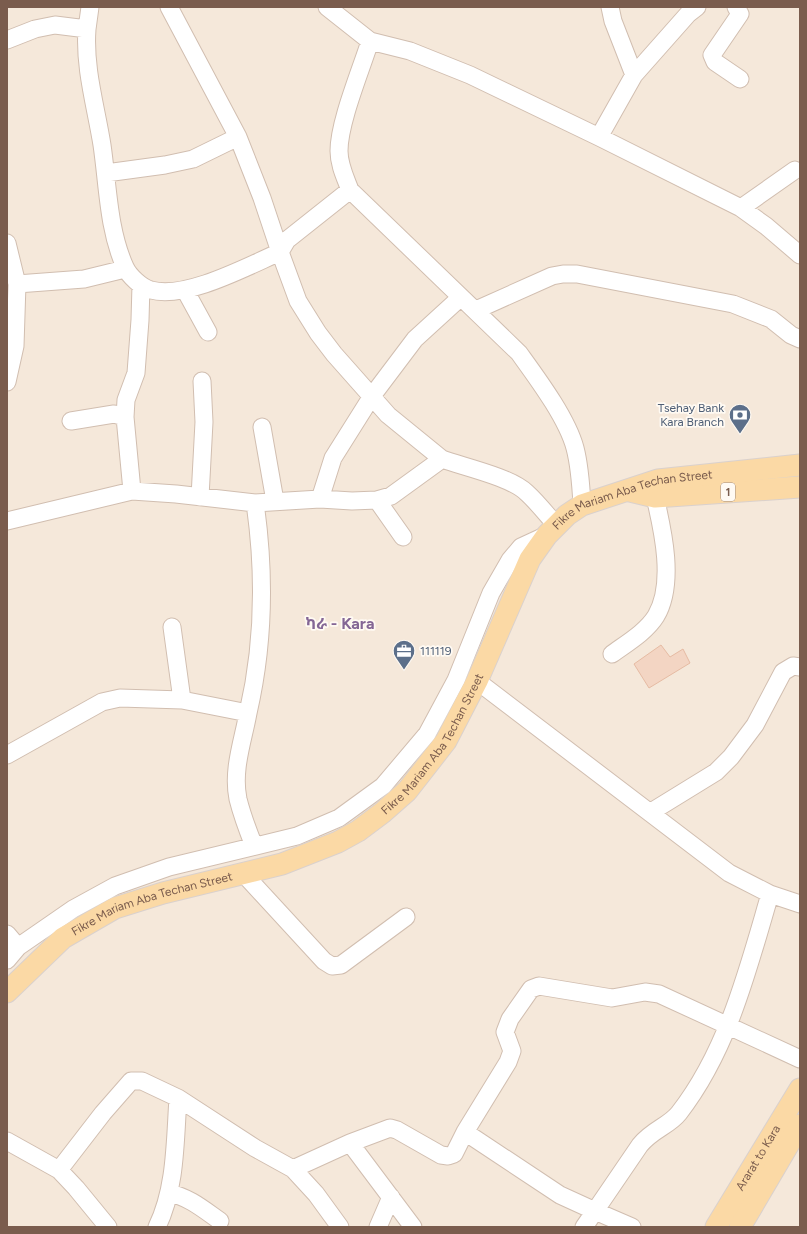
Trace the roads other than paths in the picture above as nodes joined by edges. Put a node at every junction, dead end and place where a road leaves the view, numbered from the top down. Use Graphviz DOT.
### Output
graph roads {
  1 [pos="90,7"];
  2 [pos="169,7"];
  3 [pos="610,7"];
  4 [pos="697,7"];
  5 [pos="736,7"];
  6 [pos="336,9"];
  7 [pos="87,29"];
  8 [pos="7,40"];
  9 [pos="370,41"];
  10 [pos="634,75"];
  11 [pos="740,79"];
  12 [pos="238,137"];
  13 [pos="599,137"];
  14 [pos="795,170"];
  15 [pos="106,173"];
  16 [pos="350,190"];
  17 [pos="741,208"];
  18 [pos="7,243"];
  19 [pos="280,252"];
  20 [pos="800,255"];
  21 [pos="125,269"];
  22 [pos="17,284"];
  23 [pos="141,286"];
  24 [pos="185,290"];
  25 [pos="461,296"];
  26 [pos="476,310"];
  27 [pos="208,332"];
  28 [pos="800,339"];
  29 [pos="202,381"];
  30 [pos="7,382"];
  31 [pos="372,396"];
  32 [pos="125,417"];
  33 [pos="71,420"];
  34 [pos="262,427"];
  35 [pos="442,459"];
  36 [pos="800,465"];
  37 [pos="800,488"];
  38 [pos="656,489"];
  39 [pos="132,492"];
  40 [pos="200,497"];
  41 [pos="320,499"];
  42 [pos="377,500"];
  43 [pos="275,501"];
  44 [pos="255,503"];
  45 [pos="582,505"];
  46 [pos="7,521"];
  47 [pos="552,530"];
  48 [pos="403,537"];
  49 [pos="172,627"];
  50 [pos="612,654"];
  51 [pos="800,667"];
  52 [pos="477,681"];
  53 [pos="182,700"];
  54 [pos="248,713"];
  55 [pos="7,754"];
  56 [pos="651,812"];
  57 [pos="254,846"];
  58 [pos="243,873"];
  59 [pos="770,894"];
  60 [pos="800,904"];
  61 [pos="406,918"];
  62 [pos="7,934"];
  63 [pos="18,948"];
  64 [pos="7,960"];
  65 [pos="7,992"];
  66 [pos="728,1026"];
  67 [pos="800,1059"];
  68 [pos="800,1089"];
  69 [pos="178,1098"];
  70 [pos="800,1125"];
  71 [pos="465,1132"];
  72 [pos="7,1140"];
  73 [pos="350,1143"];
  74 [pos="293,1169"];
  75 [pos="59,1170"];
  76 [pos="169,1194"];
  77 [pos="391,1198"];
  78 [pos="595,1212"];
  79 [pos="220,1221"];
  80 [pos="108,1227"];
  81 [pos="157,1227"];
  82 [pos="340,1227"];
  83 [pos="378,1227"];
  84 [pos="413,1227"];
  85 [pos="584,1227"];
  86 [pos="632,1227"];
  87 [pos="716,1227"];
  88 [pos="740,1227"];
  1 -- 7 [label="street"];
  2 -- 12 [label="street"];
  3 -- 10 [label="street"];
  4 -- 10 [label="street"];
  5 -- 11 [label="street"];
  6 -- 9 [label="street"];
  7 -- 8 [label="street"];
  7 -- 15 [label="street"];
  9 -- 13 [label="street"];
  9 -- 16 [label="street"];
  10 -- 13 [label="street"];
  12 -- 15 [label="street"];
  12 -- 19 [label="street"];
  13 -- 17 [label="street"];
  14 -- 17 [label="street"];
  15 -- 21 [label="street"];
  16 -- 19 [label="street"];
  16 -- 25 [label="street"];
  17 -- 20 [label="street"];
  18 -- 22 [label="street"];
  19 -- 24 [label="street"];
  19 -- 31 [label="street"];
  21 -- 22 [label="street"];
  21 -- 23 [label="street"];
  22 -- 30 [label="street"];
  23 -- 24 [label="street"];
  23 -- 32 [label="street"];
  24 -- 27 [label="street"];
  25 -- 26 [label="street"];
  25 -- 31 [label="street"];
  26 -- 28 [label="street"];
  26 -- 45 [label="street"];
  29 -- 40 [label="street"];
  31 -- 35 [label="street"];
  31 -- 41 [label="street"];
  32 -- 33 [label="street"];
  32 -- 39 [label="street"];
  34 -- 43 [label="street"];
  35 -- 42 [label="street"];
  35 -- 47 [label="street"];
  36 -- 38 [label="main road, Fikre Mariam Aba Techan Street / 1"];
  37 -- 38 [label="main road, Fikre Mariam Aba Techan Street / 1"];
  38 -- 45 [label="main road, Fikre Mariam Aba Techan Street"];
  38 -- 50 [label="street"];
  39 -- 40 [label="street"];
  39 -- 46 [label="street"];
  40 -- 44 [label="street"];
  41 -- 42 [label="street"];
  41 -- 43 [label="street"];
  42 -- 48 [label="street"];
  43 -- 44 [label="street"];
  44 -- 54 [label="street"];
  45 -- 47 [label="main road, Fikre Mariam Aba Techan Street"];
  47 -- 52 [label="main road, Fikre Mariam Aba Techan Street"];
  47 -- 57 [label="street"];
  49 -- 53 [label="street"];
  51 -- 56 [label="street"];
  52 -- 56 [label="street"];
  52 -- 58 [label="main road, Fikre Mariam Aba Techan Street"];
  53 -- 54 [label="street"];
  53 -- 55 [label="street"];
  54 -- 57 [label="street"];
  56 -- 59 [label="street"];
  57 -- 63 [label="street"];
  58 -- 61 [label="street"];
  58 -- 65 [label="main road, Fikre Mariam Aba Techan Street"];
  59 -- 60 [label="street"];
  59 -- 66 [label="street"];
  62 -- 63 [label="street"];
  63 -- 64 [label="street"];
  66 -- 67 [label="street"];
  66 -- 71 [label="street"];
  66 -- 78 [label="street"];
  68 -- 87 [label="main road, Ararat to Kara"];
  69 -- 74 [label="street"];
  69 -- 75 [label="street"];
  69 -- 76 [label="street"];
  70 -- 88 [label="main road, Ararat to Kara"];
  71 -- 73 [label="street"];
  71 -- 78 [label="street"];
  72 -- 75 [label="street"];
  73 -- 74 [label="street"];
  73 -- 77 [label="street"];
  74 -- 82 [label="street"];
  75 -- 80 [label="street"];
  76 -- 79 [label="street"];
  76 -- 81 [label="street"];
  77 -- 83 [label="street"];
  77 -- 84 [label="street"];
  78 -- 85 [label="street"];
  78 -- 86 [label="street"];
}
